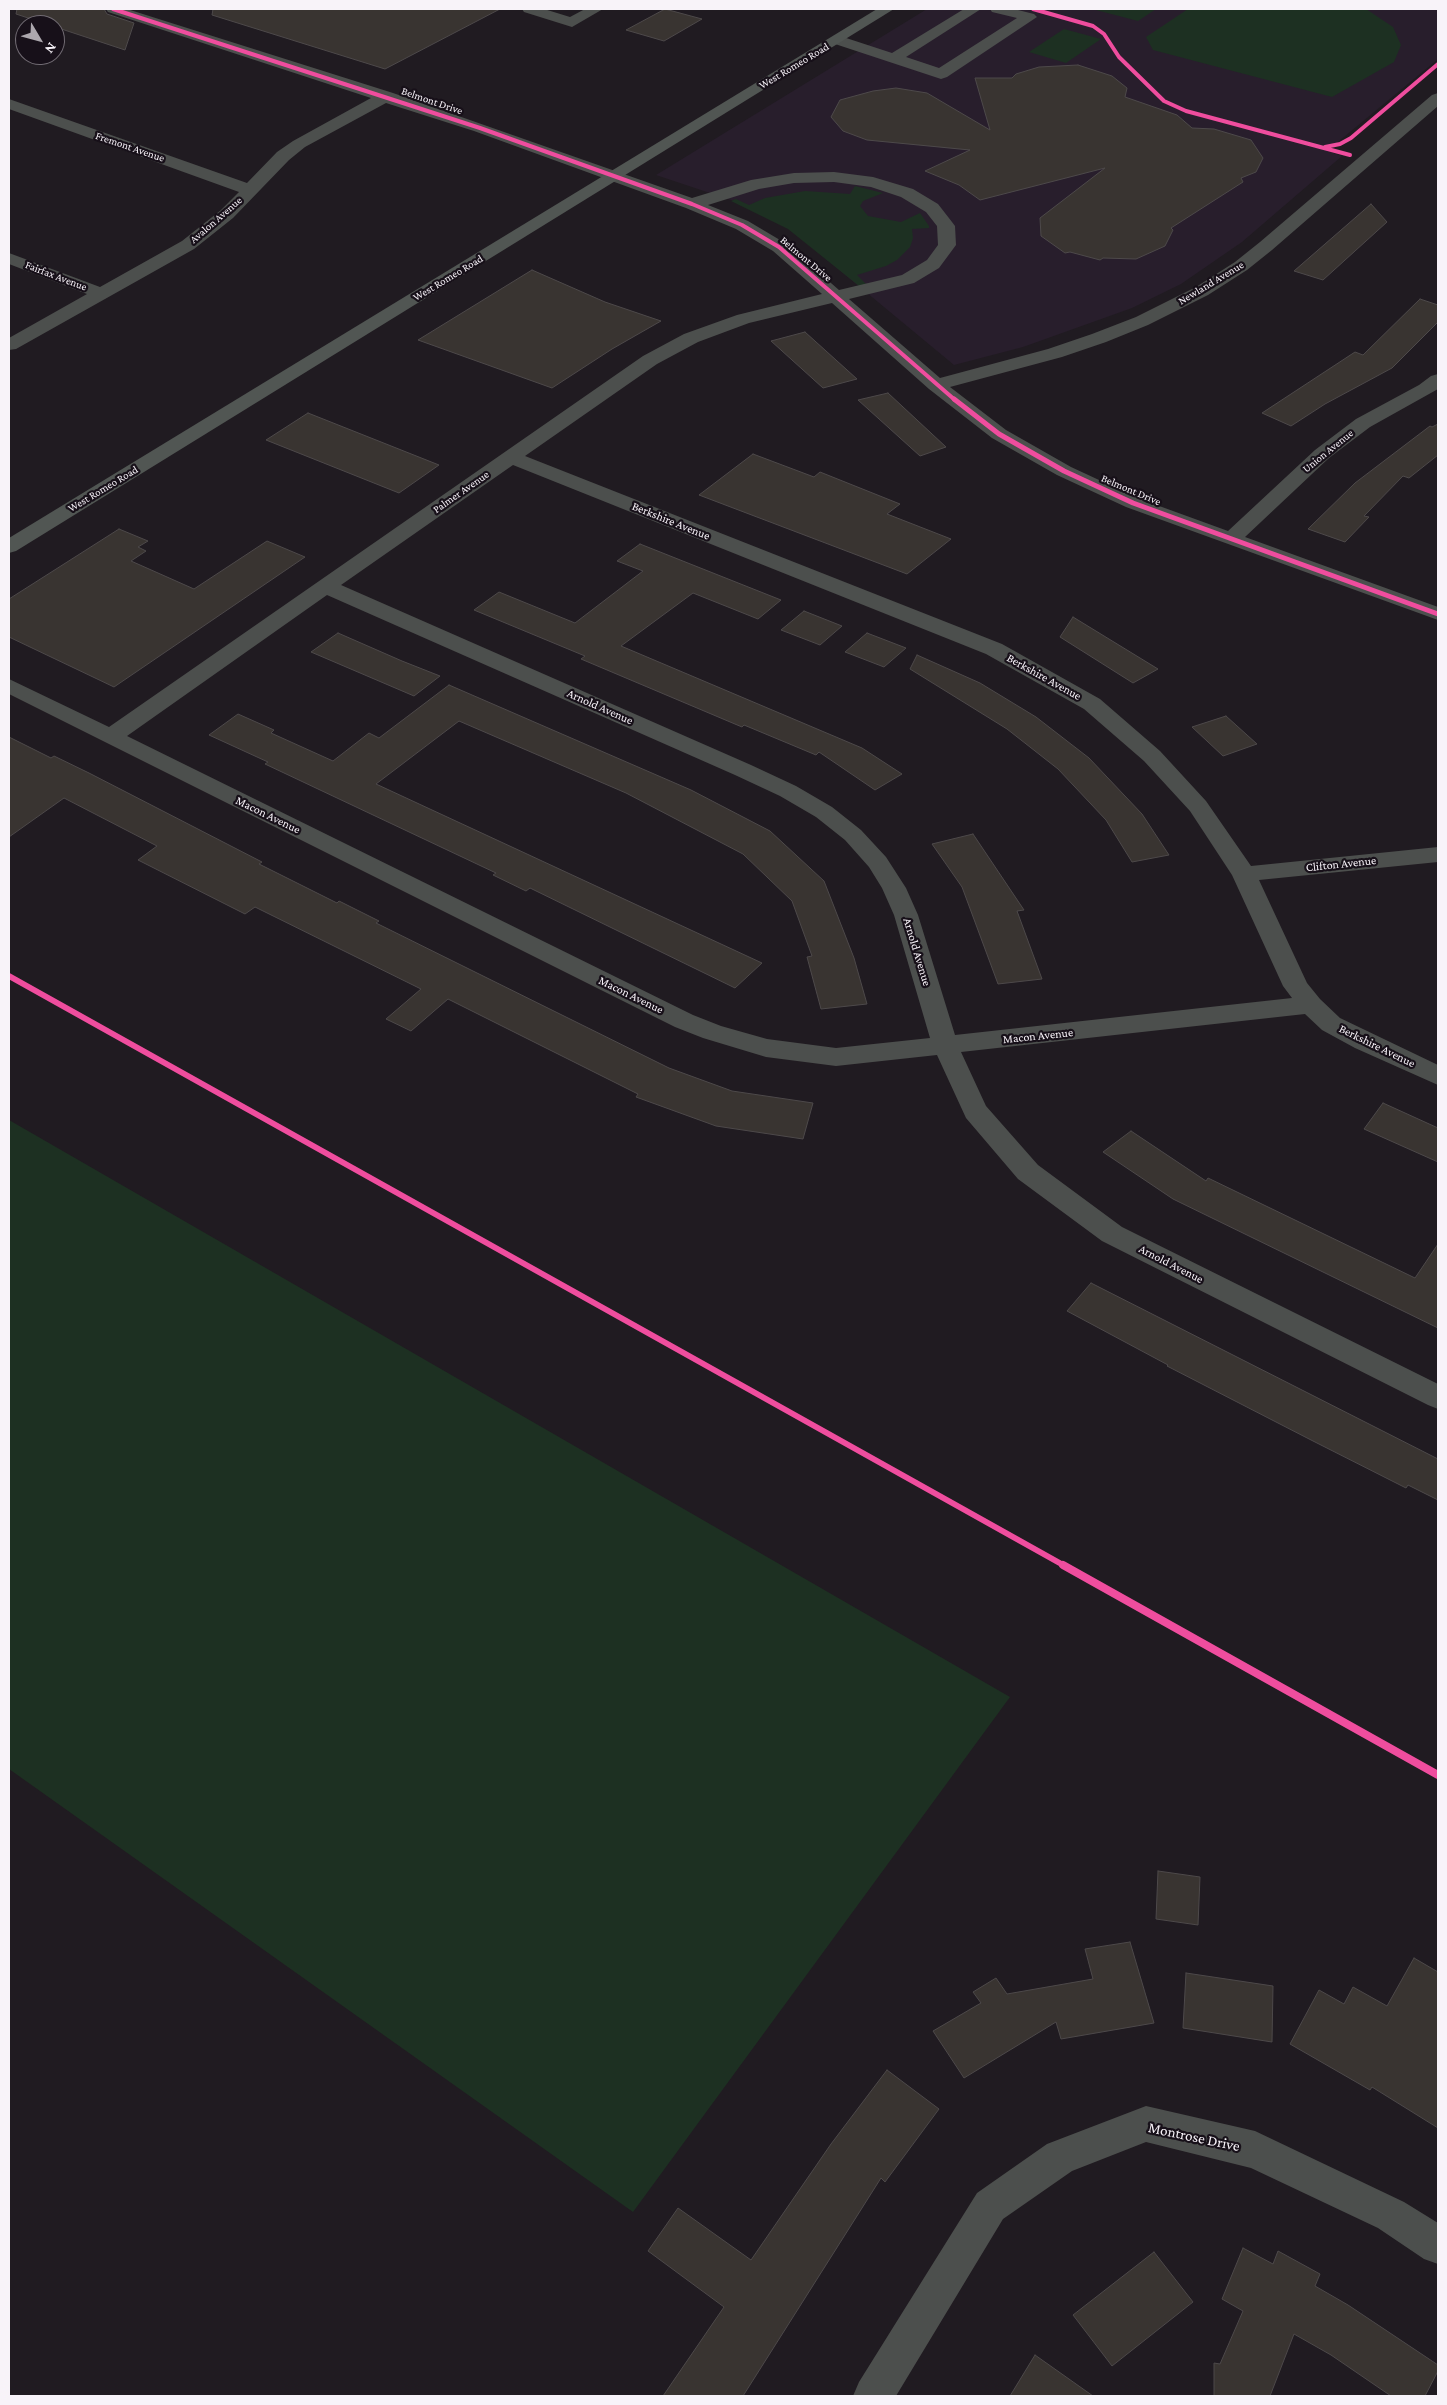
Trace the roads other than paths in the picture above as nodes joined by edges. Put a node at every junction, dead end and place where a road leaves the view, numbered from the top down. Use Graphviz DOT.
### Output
graph roads {
  1 [pos="113,9"];
  2 [pos="528,9"];
  3 [pos="596,9"];
  4 [pos="887,9"];
  5 [pos="974,9"];
  6 [pos="997,9"];
  7 [pos="837,40"];
  8 [pos="896,57"];
  9 [pos="387,96"];
  10 [pos="1438,98"];
  11 [pos="9,104"];
  12 [pos="613,177"];
  13 [pos="251,190"];
  14 [pos="692,204"];
  15 [pos="9,258"];
  16 [pos="102,294"];
  17 [pos="835,297"];
  18 [pos="9,345"];
  19 [pos="1438,380"];
  20 [pos="936,385"];
  21 [pos="510,457"];
  22 [pos="1231,539"];
  23 [pos="9,547"];
  24 [pos="327,587"];
  25 [pos="1438,614"];
  26 [pos="9,686"];
  27 [pos="110,737"];
  28 [pos="1438,854"];
  29 [pos="1244,874"];
  30 [pos="1311,1005"];
  31 [pos="946,1046"];
  32 [pos="1438,1076"];
  33 [pos="1438,1396"];
  34 [pos="1438,2245"];
  35 [pos="873,2396"];
  1 -- 9 [label="street, Belmont Drive"];
  2 -- 3 [label="street"];
  4 -- 7 [label="main road, West Romeo Road"];
  5 -- 8 [label="street"];
  6 -- 8 [label="street"];
  7 -- 8 [label="street"];
  7 -- 12 [label="main road, West Romeo Road"];
  9 -- 12 [label="street, Belmont Drive"];
  9 -- 13 [label="street, Avalon Avenue"];
  10 -- 20 [label="street, Newland Avenue"];
  11 -- 13 [label="street, Fremont Avenue"];
  12 -- 14 [label="street, Belmont Drive"];
  12 -- 23 [label="main road, West Romeo Road"];
  13 -- 16 [label="street, Avalon Avenue"];
  14 -- 17 [label="street, Belmont Drive"];
  14 -- 17 [label="street, Palmer Avenue"];
  15 -- 16 [label="street, Fairfax Avenue"];
  16 -- 18 [label="street, Avalon Avenue"];
  17 -- 20 [label="street, Belmont Drive"];
  17 -- 21 [label="street, Palmer Avenue"];
  19 -- 22 [label="street, Union Avenue"];
  20 -- 22 [label="street, Belmont Drive"];
  21 -- 24 [label="street, Palmer Avenue"];
  21 -- 29 [label="street, Berkshire Avenue"];
  22 -- 25 [label="street, Belmont Drive"];
  24 -- 27 [label="street, Palmer Avenue"];
  24 -- 31 [label="street, Arnold Avenue"];
  26 -- 27 [label="street, Macon Avenue"];
  27 -- 31 [label="street, Macon Avenue"];
  28 -- 29 [label="street, Clifton Avenue"];
  29 -- 30 [label="street, Berkshire Avenue"];
  30 -- 31 [label="street, Macon Avenue"];
  30 -- 32 [label="street, Berkshire Avenue"];
  31 -- 33 [label="street, Arnold Avenue"];
  34 -- 35 [label="street, Montrose Drive"];
}
